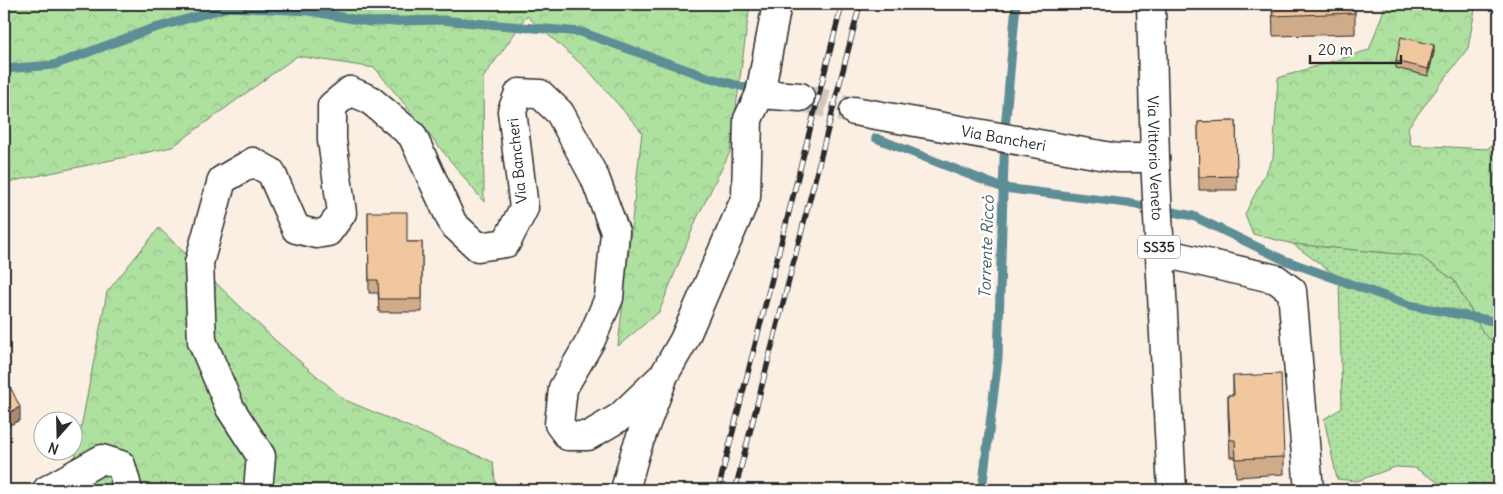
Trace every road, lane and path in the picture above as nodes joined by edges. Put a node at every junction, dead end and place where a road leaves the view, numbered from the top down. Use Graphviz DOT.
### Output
graph roads {
  1 [pos="778,4"];
  2 [pos="1151,4"];
  3 [pos="760,94"];
  4 [pos="800,97"];
  5 [pos="854,110"];
  6 [pos="1155,158"];
  7 [pos="1159,252"];
  8 [pos="664,375"];
  9 [pos="47,490"];
  10 [pos="128,490"];
  11 [pos="258,490"];
  12 [pos="624,490"];
  13 [pos="1172,490"];
  14 [pos="1309,490"];
  1 -- 3 [label="street, Via Bancheri"];
  2 -- 6 [label="street, Via Vittorio Veneto / SS35"];
  3 -- 4 [label="street"];
  3 -- 8 [label="street, Via Bancheri"];
  5 -- 6 [label="street, Via Bancheri"];
  6 -- 7 [label="street, Via Vittorio Veneto / SS35"];
  7 -- 13 [label="street, Via Vittorio Veneto / SS35"];
  7 -- 14 [label="street"];
  8 -- 11 [label="street, Via Bancheri"];
  8 -- 12 [label="street"];
  9 -- 10 [label="street"];
}
